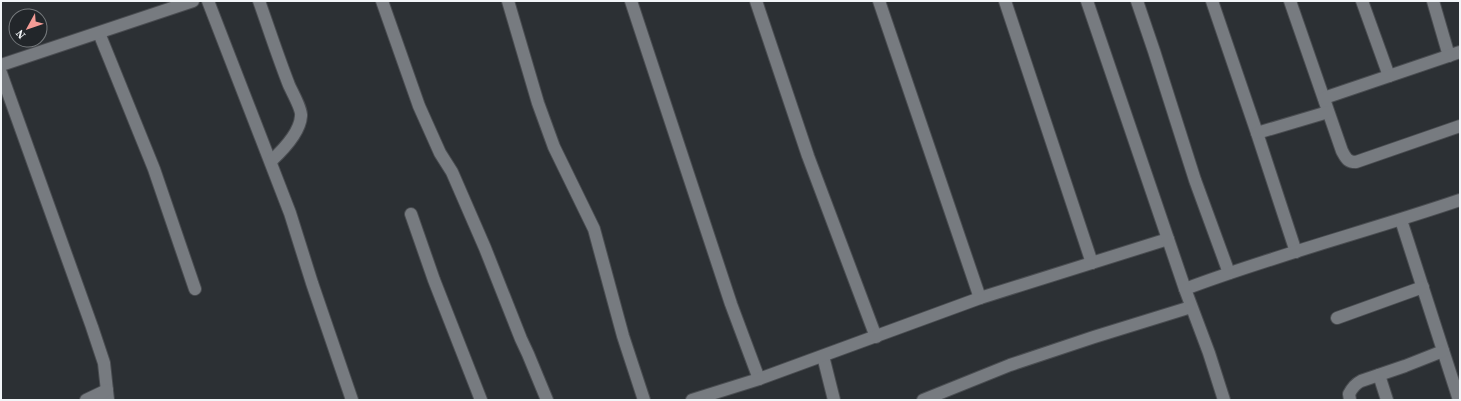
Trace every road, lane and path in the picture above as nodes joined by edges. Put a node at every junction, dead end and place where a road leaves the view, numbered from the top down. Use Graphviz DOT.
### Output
graph roads {
  1 [pos="193,1"];
  2 [pos="208,1"];
  3 [pos="259,1"];
  4 [pos="382,1"];
  5 [pos="508,1"];
  6 [pos="631,1"];
  7 [pos="756,1"];
  8 [pos="879,1"];
  9 [pos="1005,1"];
  10 [pos="1087,1"];
  11 [pos="1137,1"];
  12 [pos="1212,1"];
  13 [pos="1290,1"];
  14 [pos="1362,1"];
  15 [pos="1433,1"];
  16 [pos="99,33"];
  17 [pos="1454,54"];
  18 [pos="1,65"];
  19 [pos="1,73"];
  20 [pos="1390,76"];
  21 [pos="1324,98"];
  22 [pos="1328,112"];
  23 [pos="1460,126"];
  24 [pos="1257,133"];
  25 [pos="271,161"];
  26 [pos="1460,200"];
  27 [pos="411,214"];
  28 [pos="1401,220"];
  29 [pos="1168,239"];
  30 [pos="1296,252"];
  31 [pos="1092,263"];
  32 [pos="1228,273"];
  33 [pos="1423,287"];
  34 [pos="195,289"];
  35 [pos="1185,289"];
  36 [pos="980,298"];
  37 [pos="1191,307"];
  38 [pos="1337,318"];
  39 [pos="876,336"];
  40 [pos="1443,351"];
  41 [pos="823,356"];
  42 [pos="1379,375"];
  43 [pos="759,379"];
  44 [pos="108,395"];
  45 [pos="939,397"];
  46 [pos="86,400"];
  47 [pos="352,400"];
  48 [pos="481,400"];
  49 [pos="547,400"];
  50 [pos="644,400"];
  51 [pos="692,400"];
  52 [pos="834,400"];
  53 [pos="923,400"];
  54 [pos="1224,400"];
  55 [pos="1350,400"];
  56 [pos="1387,400"];
  57 [pos="1459,400"];
  1 -- 16 [label="street"];
  2 -- 25 [label="street"];
  3 -- 25 [label="street"];
  4 -- 49 [label="street"];
  5 -- 50 [label="street"];
  6 -- 43 [label="street"];
  7 -- 39 [label="street"];
  8 -- 36 [label="street"];
  9 -- 31 [label="street"];
  10 -- 29 [label="street"];
  11 -- 32 [label="street"];
  12 -- 24 [label="street"];
  13 -- 21 [label="street"];
  14 -- 20 [label="street"];
  15 -- 17 [label="street"];
  16 -- 18 [label="street"];
  16 -- 34 [label="street"];
  17 -- 20 [label="street"];
  19 -- 44 [label="street"];
  20 -- 21 [label="street"];
  21 -- 22 [label="street"];
  22 -- 23 [label="street"];
  22 -- 24 [label="street"];
  24 -- 30 [label="street"];
  25 -- 47 [label="street"];
  26 -- 28 [label="street"];
  27 -- 48 [label="street"];
  28 -- 30 [label="street"];
  28 -- 33 [label="street"];
  29 -- 31 [label="street"];
  29 -- 35 [label="street"];
  30 -- 32 [label="street"];
  31 -- 36 [label="street"];
  32 -- 35 [label="street"];
  33 -- 38 [label="street"];
  33 -- 40 [label="street"];
  35 -- 37 [label="street"];
  36 -- 39 [label="street"];
  37 -- 45 [label="street"];
  37 -- 54 [label="street"];
  39 -- 41 [label="street"];
  40 -- 42 [label="street"];
  40 -- 57 [label="street"];
  41 -- 43 [label="street"];
  41 -- 52 [label="street"];
  42 -- 55 [label="street"];
  42 -- 56 [label="street"];
  43 -- 51 [label="street"];
  44 -- 46 [label="street"];
  45 -- 53 [label="street"];
}
